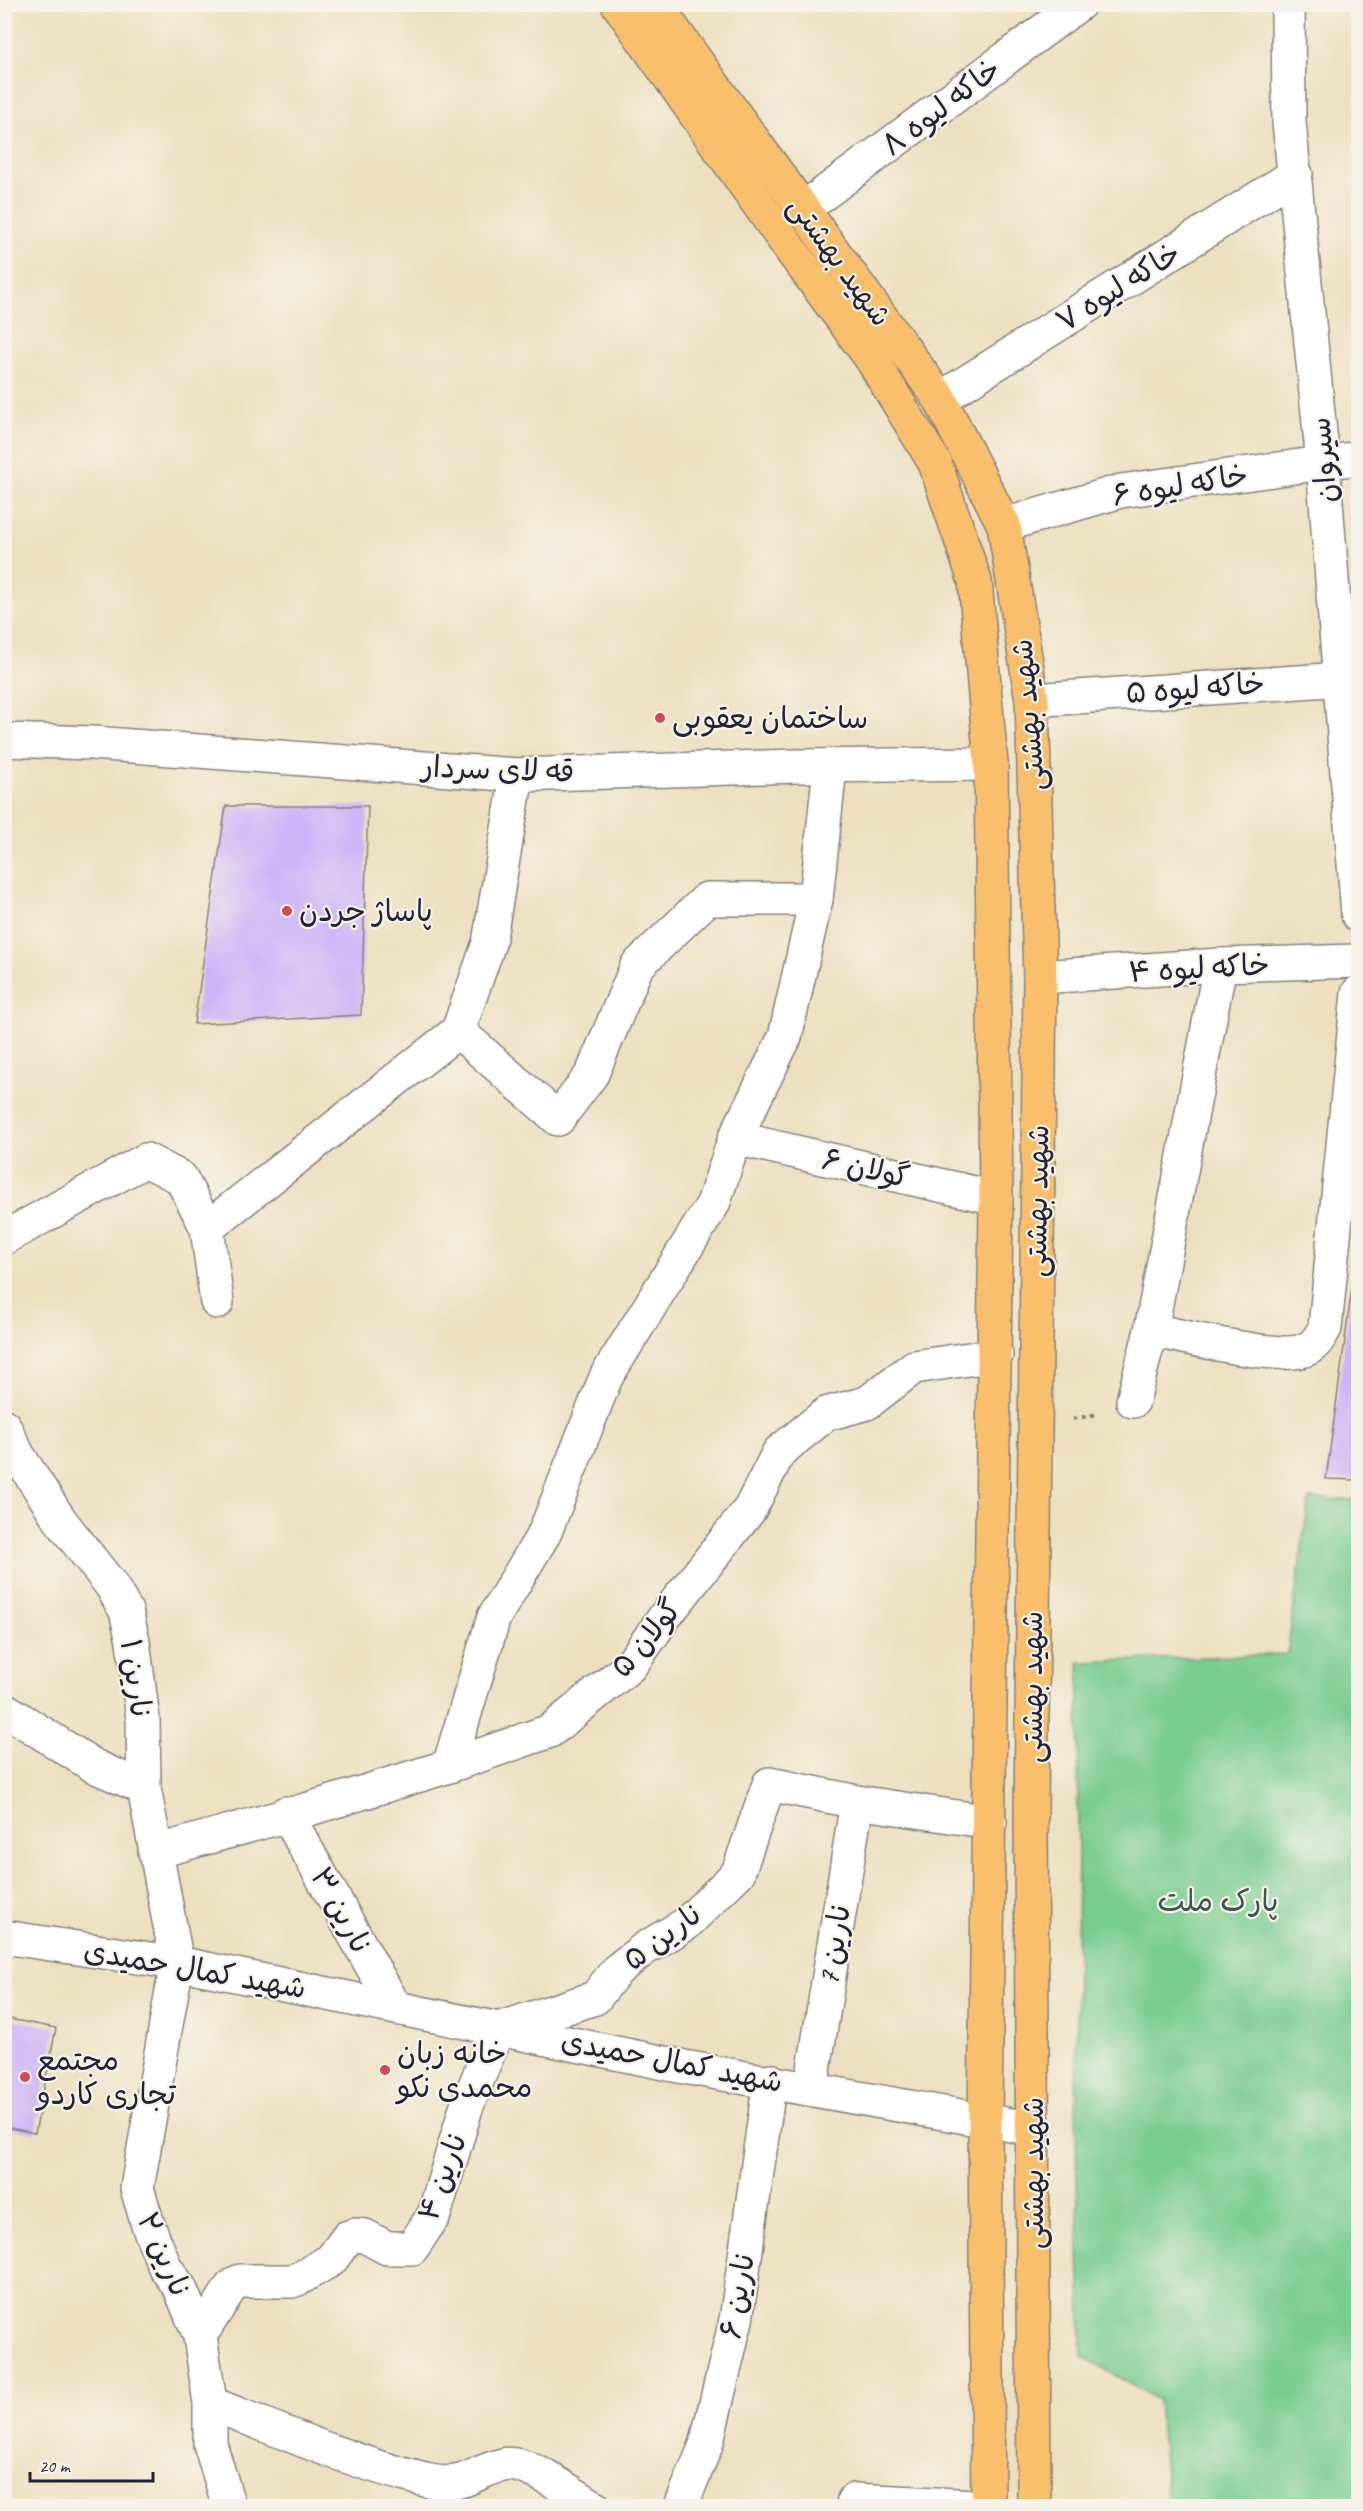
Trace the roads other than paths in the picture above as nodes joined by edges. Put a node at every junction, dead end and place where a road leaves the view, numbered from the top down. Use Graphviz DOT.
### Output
graph roads {
  1 [pos="618,4"];
  2 [pos="655,4"];
  3 [pos="1079,4"];
  4 [pos="1288,4"];
  5 [pos="1296,174"];
  6 [pos="803,209"];
  7 [pos="940,399"];
  8 [pos="1359,458"];
  9 [pos="1323,463"];
  10 [pos="1004,525"];
  11 [pos="1350,678"];
  12 [pos="1032,700"];
  13 [pos="4,740"];
  14 [pos="992,764"];
  15 [pos="830,767"];
  16 [pos="517,775"];
  17 [pos="816,899"];
  18 [pos="1359,915"];
  19 [pos="1359,960"];
  20 [pos="1220,965"];
  21 [pos="1040,977"];
  22 [pos="1359,993"];
  23 [pos="458,1031"];
  24 [pos="735,1138"];
  25 [pos="996,1198"];
  26 [pos="207,1228"];
  27 [pos="4,1238"];
  28 [pos="217,1302"];
  29 [pos="1151,1330"];
  30 [pos="996,1355"];
  31 [pos="1133,1401"];
  32 [pos="4,1426"];
  33 [pos="4,1709"];
  34 [pos="449,1766"];
  35 [pos="144,1788"];
  36 [pos="857,1802"];
  37 [pos="286,1814"];
  38 [pos="990,1822"];
  39 [pos="155,1852"];
  40 [pos="4,1937"];
  41 [pos="177,1963"];
  42 [pos="395,2007"];
  43 [pos="498,2029"];
  44 [pos="770,2080"];
  45 [pos="812,2088"];
  46 [pos="985,2121"];
  47 [pos="1033,2129"];
  48 [pos="200,2336"];
  49 [pos="210,2403"];
  50 [pos="229,2506"];
  51 [pos="593,2506"];
  52 [pos="681,2506"];
  53 [pos="853,2506"];
  54 [pos="977,2506"];
  55 [pos="988,2506"];
  56 [pos="1034,2506"];
  1 -- 14 [label="main road, شهید بهشتی"];
  2 -- 6 [label="main road, شهید بهشتی"];
  3 -- 6 [label="street, خاکه لیوه ۸"];
  4 -- 5 [label="street, سیروان"];
  5 -- 7 [label="street, خاکه لیوه ۷"];
  5 -- 9 [label="street, سیروان"];
  6 -- 7 [label="main road, شهید بهشتی"];
  7 -- 10 [label="main road, شهید بهشتی"];
  8 -- 9 [label="street, خاکه لیوه ۶"];
  9 -- 10 [label="street, خاکه لیوه ۶"];
  9 -- 11 [label="street, سیروان"];
  10 -- 12 [label="main road, شهید بهشتی"];
  11 -- 12 [label="street, خاکه لیوه ۵"];
  11 -- 18 [label="street, سیروان"];
  12 -- 21 [label="main road, شهید بهشتی"];
  13 -- 16 [label="street, قه لای سردار"];
  14 -- 15 [label="street, قه لای سردار"];
  14 -- 25 [label="main road, شهید بهشتی"];
  15 -- 16 [label="street, قه لای سردار"];
  15 -- 17 [label="street"];
  16 -- 23 [label="street"];
  17 -- 23 [label="street"];
  17 -- 24 [label="street"];
  19 -- 20 [label="street, خاکه لیوه ۴"];
  20 -- 21 [label="street, خاکه لیوه ۴"];
  20 -- 29 [label="street"];
  21 -- 47 [label="main road, شهید بهشتی"];
  22 -- 29 [label="street"];
  23 -- 26 [label="street"];
  24 -- 25 [label="street, گولان ۶"];
  24 -- 34 [label="street"];
  25 -- 30 [label="main road, شهید بهشتی"];
  26 -- 27 [label="street"];
  26 -- 28 [label="street"];
  29 -- 31 [label="street"];
  30 -- 34 [label="street, گولان ۵"];
  30 -- 38 [label="main road, شهید بهشتی"];
  32 -- 35 [label="street, نارین ۱"];
  33 -- 35 [label="street"];
  34 -- 37 [label="street, گولان ۵"];
  35 -- 39 [label="street, نارین ۱"];
  36 -- 38 [label="street"];
  36 -- 43 [label="street, نارین ۵"];
  36 -- 45 [label="street, نارین 7"];
  37 -- 39 [label="street, گولان ۵"];
  37 -- 42 [label="street, نارین ۳"];
  38 -- 46 [label="main road, شهید بهشتی"];
  39 -- 41 [label="street, نارین ۱"];
  40 -- 41 [label="street, شهید کمال حمیدی"];
  41 -- 42 [label="street, شهید کمال حمیدی"];
  41 -- 48 [label="street, نارین ۲"];
  42 -- 43 [label="street, شهید کمال حمیدی"];
  43 -- 44 [label="street, شهید کمال حمیدی"];
  43 -- 48 [label="street, نارین ۴"];
  44 -- 45 [label="street, شهید کمال حمیدی"];
  44 -- 52 [label="street, نارین ۶"];
  45 -- 46 [label="street, شهید کمال حمیدی"];
  46 -- 47 [label="street, شهید کمال حمیدی"];
  46 -- 55 [label="main road, شهید بهشتی"];
  47 -- 56 [label="main road, شهید بهشتی"];
  48 -- 49 [label="street, نارین ۲"];
  49 -- 50 [label="street, نارین ۲"];
  49 -- 51 [label="street"];
  53 -- 54 [label="street"];
}
